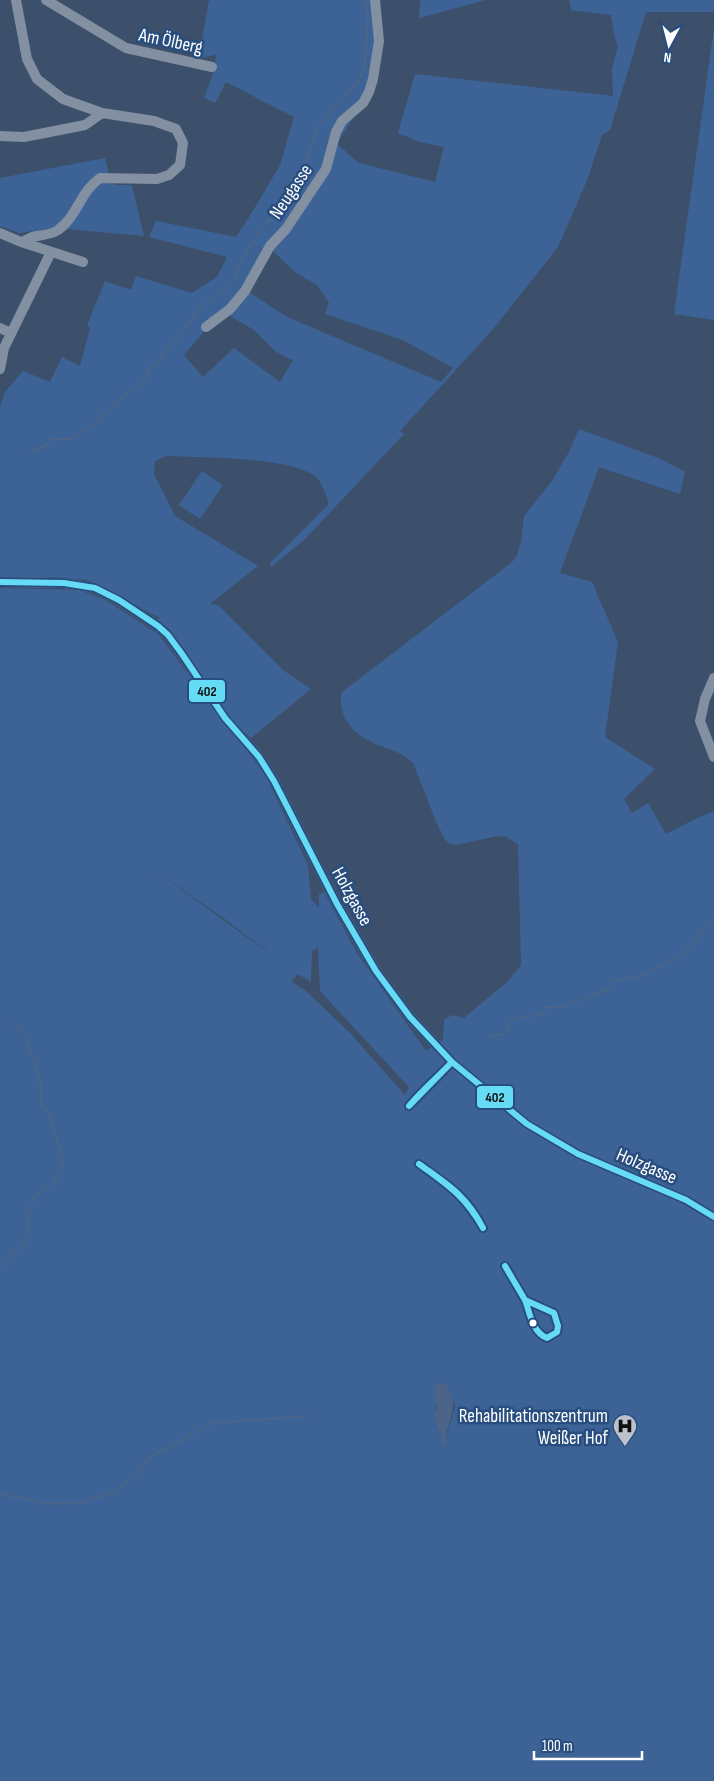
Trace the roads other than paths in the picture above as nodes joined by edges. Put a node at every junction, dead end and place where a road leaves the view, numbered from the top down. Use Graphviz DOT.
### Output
graph roads {
  1 [pos="16,0"];
  2 [pos="46,0"];
  3 [pos="375,0"];
  4 [pos="212,67"];
  5 [pos="102,113"];
  6 [pos="0,136"];
  7 [pos="0,233"];
  8 [pos="21,242"];
  9 [pos="51,252"];
  10 [pos="83,262"];
  11 [pos="206,327"];
  12 [pos="0,328"];
  13 [pos="11,334"];
  14 [pos="0,369"];
  15 [pos="0,582"];
  16 [pos="714,678"];
  17 [pos="714,757"];
  18 [pos="714,1216"];
  1 -- 5 [label="street"];
  2 -- 4 [label="street, Am Ölberg"];
  3 -- 11 [label="street, Neugasse"];
  5 -- 6 [label="street"];
  5 -- 8 [label="street"];
  7 -- 8 [label="street"];
  8 -- 9 [label="street"];
  9 -- 10 [label="street"];
  9 -- 13 [label="street"];
  12 -- 13 [label="street"];
  13 -- 14 [label="street"];
  15 -- 18 [label="street, Holzgasse"];
  16 -- 17 [label="street"];
}
